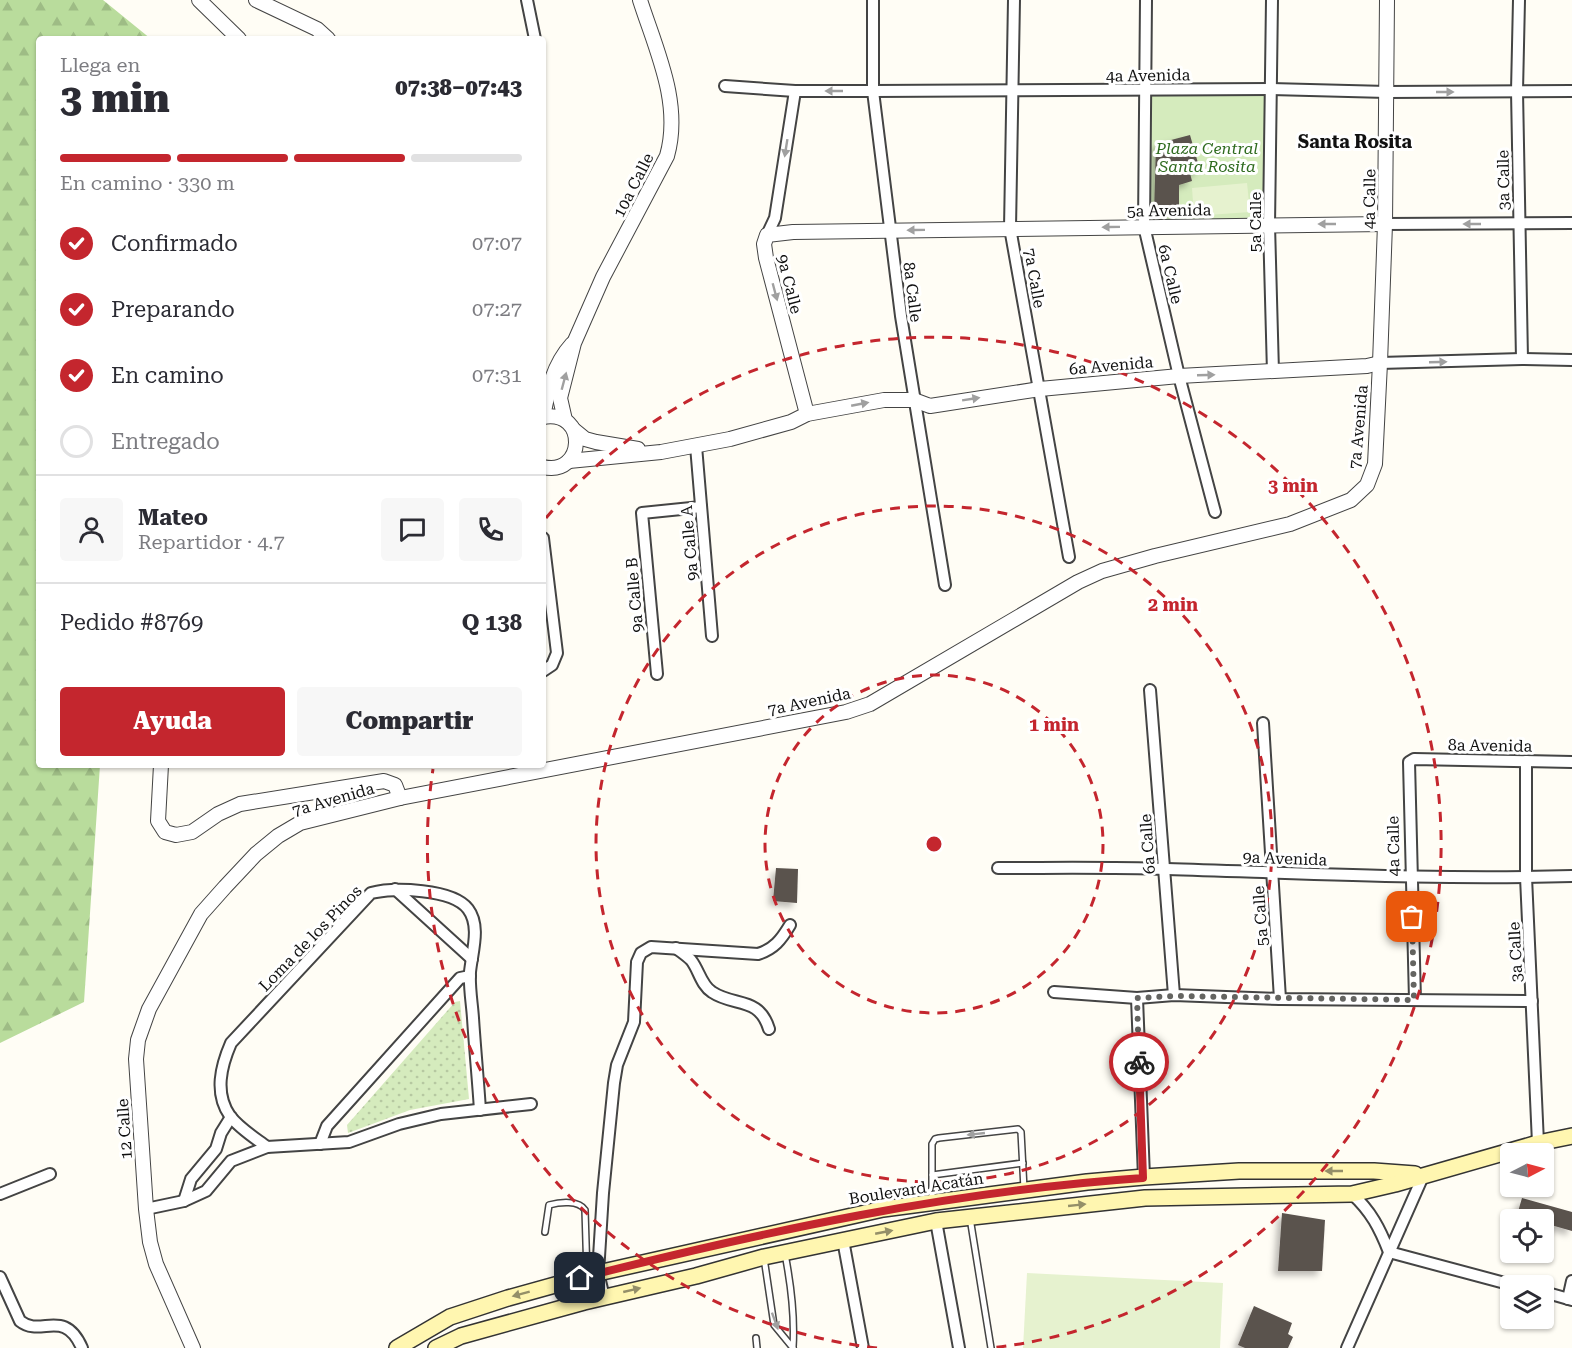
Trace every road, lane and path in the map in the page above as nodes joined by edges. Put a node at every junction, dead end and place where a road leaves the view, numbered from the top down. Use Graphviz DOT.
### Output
graph roads {
  1 [pos="199,0"];
  2 [pos="256,0"];
  3 [pos="527,0"];
  4 [pos="640,0"];
  5 [pos="873,0"];
  6 [pos="1014,0"];
  7 [pos="1146,0"];
  8 [pos="1272,0"];
  9 [pos="1387,0"];
  10 [pos="1519,0"];
  11 [pos="236,36"];
  12 [pos="325,36"];
  13 [pos="534,36"];
  14 [pos="725,86"];
  15 [pos="1146,89"];
  16 [pos="1271,89"];
  17 [pos="1012,90"];
  18 [pos="795,91"];
  19 [pos="873,91"];
  20 [pos="1572,91"];
  21 [pos="1387,92"];
  22 [pos="1517,92"];
  23 [pos="1572,223"];
  24 [pos="1385,224"];
  25 [pos="1519,224"];
  26 [pos="1269,225"];
  27 [pos="1144,226"];
  28 [pos="1010,228"];
  29 [pos="891,231"];
  30 [pos="767,235"];
  31 [pos="574,343"];
  32 [pos="1522,359"];
  33 [pos="1572,360"];
  34 [pos="1380,363"];
  35 [pos="1273,372"];
  36 [pos="1179,376"];
  37 [pos="1040,388"];
  38 [pos="914,400"];
  39 [pos="546,405"];
  40 [pos="807,414"];
  41 [pos="546,417"];
  42 [pos="570,425"];
  43 [pos="696,446"];
  44 [pos="661,452"];
  45 [pos="569,461"];
  46 [pos="546,467"];
  47 [pos="701,507"];
  48 [pos="1215,512"];
  49 [pos="1069,557"];
  50 [pos="546,576"];
  51 [pos="945,585"];
  52 [pos="712,636"];
  53 [pos="546,669"];
  54 [pos="657,674"];
  55 [pos="1150,690"];
  56 [pos="1263,723"];
  57 [pos="1526,761"];
  58 [pos="1409,762"];
  59 [pos="1572,762"];
  60 [pos="161,768"];
  61 [pos="400,798"];
  62 [pos="998,868"];
  63 [pos="1164,868"];
  64 [pos="1272,873"];
  65 [pos="1410,876"];
  66 [pos="1572,876"];
  67 [pos="1526,878"];
  68 [pos="395,889"];
  69 [pos="201,914"];
  70 [pos="789,925"];
  71 [pos="676,948"];
  72 [pos="472,959"];
  73 [pos="470,976"];
  74 [pos="1054,993"];
  75 [pos="1174,996"];
  76 [pos="1137,998"];
  77 [pos="1280,999"];
  78 [pos="1414,1000"];
  79 [pos="1532,1001"];
  80 [pos="769,1029"];
  81 [pos="531,1104"];
  82 [pos="480,1110"];
  83 [pos="231,1117"];
  84 [pos="1572,1136"];
  85 [pos="1538,1143"];
  86 [pos="320,1144"];
  87 [pos="267,1147"];
  88 [pos="216,1149"];
  89 [pos="1500,1153"];
  90 [pos="231,1161"];
  91 [pos="1023,1163"];
  92 [pos="50,1174"];
  93 [pos="1424,1174"];
  94 [pos="932,1175"];
  95 [pos="1143,1178"];
  96 [pos="1394,1178"];
  97 [pos="1024,1190"];
  98 [pos="0,1194"];
  99 [pos="1352,1194"];
  100 [pos="184,1200"];
  101 [pos="932,1202"];
  102 [pos="146,1209"];
  103 [pos="970,1217"];
  104 [pos="936,1221"];
  105 [pos="545,1232"];
  106 [pos="843,1240"];
  107 [pos="1389,1252"];
  108 [pos="785,1253"];
  109 [pos="764,1257"];
  110 [pos="592,1275"];
  111 [pos="0,1277"];
  112 [pos="1572,1281"];
  113 [pos="1500,1282"];
  114 [pos="1554,1295"];
  115 [pos="604,1297"];
  116 [pos="1570,1299"];
  117 [pos="756,1338"];
  118 [pos="82,1348"];
  119 [pos="193,1348"];
  120 [pos="397,1348"];
  121 [pos="436,1348"];
  122 [pos="757,1348"];
  123 [pos="793,1348"];
  124 [pos="863,1348"];
  125 [pos="959,1348"];
  126 [pos="991,1348"];
  127 [pos="1347,1348"];
  1 -- 11 [label="street"];
  2 -- 12 [label="street"];
  3 -- 13 [label="street"];
  4 -- 31 [label="street, 10a Calle"];
  5 -- 19 [label="street, 8a Calle"];
  6 -- 17 [label="street, 7a Calle"];
  7 -- 15 [label="street, 6a Calle"];
  8 -- 16 [label="street, 5a Calle"];
  9 -- 21 [label="street, 4a Calle"];
  10 -- 22 [label="street, 3a Calle"];
  14 -- 18 [label="street, 4a Avenida"];
  15 -- 16 [label="street, 4a Avenida"];
  15 -- 17 [label="street, 4a Avenida"];
  15 -- 27 [label="street, 6a Calle"];
  16 -- 21 [label="street, 4a Avenida"];
  16 -- 26 [label="street, 5a Calle"];
  17 -- 19 [label="street, 4a Avenida"];
  17 -- 28 [label="street, 7a Calle"];
  19 -- 18 [label="street, 4a Avenida, one-way"];
  18 -- 30 [label="street, 9a Calle, one-way"];
  19 -- 29 [label="street, 8a Calle"];
  20 -- 22 [label="street, 4a Avenida"];
  21 -- 22 [label="street, 4a Avenida, one-way"];
  21 -- 24 [label="street, 4a Calle"];
  22 -- 25 [label="street, 3a Calle"];
  23 -- 25 [label="street, 5a Avenida"];
  25 -- 24 [label="street, 5a Avenida, one-way"];
  24 -- 26 [label="street, 5a Avenida, one-way"];
  24 -- 34 [label="street, 4a Calle"];
  25 -- 32 [label="street, 3a Calle"];
  26 -- 27 [label="street, 5a Avenida"];
  26 -- 35 [label="street, 5a Calle"];
  27 -- 28 [label="street, 5a Avenida, one-way"];
  27 -- 36 [label="street, 6a Calle"];
  28 -- 29 [label="street, 5a Avenida, one-way"];
  28 -- 37 [label="street, 7a Calle"];
  29 -- 30 [label="street, 5a Avenida"];
  29 -- 38 [label="street, 8a Calle"];
  30 -- 40 [label="street, 9a Calle, one-way"];
  31 -- 39 [label="street, 10a Calle"];
  42 -- 31 [label="street, 10a Calle, one-way"];
  32 -- 33 [label="street, 6a Avenida"];
  34 -- 32 [label="street, 6a Avenida, one-way"];
  34 -- 35 [label="street, 6a Avenida"];
  34 -- 61 [label="street, 7a Avenida"];
  36 -- 35 [label="street, 6a Avenida, one-way"];
  36 -- 37 [label="street, 6a Avenida"];
  36 -- 48 [label="street, 6a Calle"];
  38 -- 37 [label="street, 6a Avenida, one-way"];
  37 -- 49 [label="street, 7a Calle"];
  40 -- 38 [label="street, 6a Avenida, one-way"];
  38 -- 51 [label="street, 8a Calle"];
  40 -- 43 [label="street, 6a Avenida"];
  41 -- 42 [label="street, 6a Avenida"];
  42 -- 44 [label="street, 6a Avenida"];
  42 -- 45 [label="street, 10a Calle"];
  43 -- 44 [label="street, 6a Avenida"];
  43 -- 47 [label="street, 9a Calle A"];
  44 -- 45 [label="street, 6a Avenida"];
  45 -- 46 [label="street, 6a Avenida"];
  47 -- 52 [label="street, 9a Calle A"];
  47 -- 54 [label="street, 9a Calle B"];
  50 -- 53 [label="street"];
  55 -- 63 [label="street, 6a Calle"];
  56 -- 64 [label="street, 5a Calle"];
  57 -- 58 [label="street, 8a Avenida"];
  57 -- 59 [label="street, 8a Avenida"];
  57 -- 67 [label="street, 3a Calle"];
  58 -- 65 [label="street, 4a Calle"];
  60 -- 61 [label="street"];
  61 -- 69 [label="street, 7a Avenida"];
  62 -- 63 [label="street, 9a Avenida"];
  63 -- 64 [label="street, 9a Avenida"];
  63 -- 75 [label="street, 6a Calle"];
  64 -- 65 [label="street, 9a Avenida"];
  64 -- 77 [label="street, 5a Calle"];
  65 -- 67 [label="street, 9a Avenida"];
  65 -- 78 [label="street, 4a Calle"];
  66 -- 67 [label="street, 9a Avenida"];
  67 -- 79 [label="street, 3a Calle"];
  68 -- 72 [label="street"];
  68 -- 72 [label="street, Loma de los Pinos"];
  68 -- 83 [label="street, Loma de los Pinos"];
  69 -- 102 [label="street, 12 Calle"];
  70 -- 71 [label="street"];
  71 -- 80 [label="street"];
  71 -- 110 [label="street"];
  72 -- 73 [label="street, Loma de los Pinos"];
  73 -- 82 [label="street, Loma de los Pinos"];
  73 -- 86 [label="street"];
  74 -- 76 [label="street"];
  75 -- 76 [label="street"];
  75 -- 77 [label="street"];
  76 -- 95 [label="street"];
  77 -- 78 [label="street"];
  78 -- 79 [label="street"];
  79 -- 85 [label="street, 3a Calle"];
  81 -- 82 [label="street"];
  82 -- 86 [label="street"];
  83 -- 87 [label="street"];
  83 -- 88 [label="street"];
  84 -- 85 [label="main road, Boulevard Acatán"];
  86 -- 87 [label="street"];
  87 -- 90 [label="street"];
  88 -- 90 [label="street"];
  88 -- 100 [label="street"];
  89 -- 93 [label="main road, Boulevard Acatán"];
  90 -- 100 [label="street"];
  91 -- 94 [label="lane"];
  91 -- 94 [label="lane, one-way"];
  91 -- 97 [label="lane"];
  92 -- 98 [label="street"];
  93 -- 96 [label="main road, Boulevard Acatán"];
  93 -- 107 [label="street"];
  94 -- 101 [label="lane"];
  96 -- 95 [label="main road, Boulevard Acatán, one-way"];
  95 -- 97 [label="main road, Boulevard Acatán"];
  96 -- 99 [label="main road, Boulevard Acatán"];
  97 -- 101 [label="main road, Boulevard Acatán"];
  103 -- 99 [label="main road, Boulevard Acatán, one-way"];
  99 -- 107 [label="street"];
  100 -- 102 [label="street"];
  101 -- 110 [label="main road, Boulevard Acatán"];
  102 -- 119 [label="street, 12 Calle"];
  103 -- 104 [label="main road, Boulevard Acatán"];
  103 -- 126 [label="lane"];
  106 -- 104 [label="main road, Boulevard Acatán, one-way"];
  104 -- 125 [label="street"];
  105 -- 110 [label="lane"];
  106 -- 108 [label="main road, Boulevard Acatán"];
  106 -- 124 [label="street"];
  107 -- 113 [label="street"];
  107 -- 127 [label="street"];
  108 -- 109 [label="main road, Boulevard Acatán"];
  108 -- 123 [label="lane"];
  115 -- 109 [label="main road, Boulevard Acatán, one-way"];
  109 -- 123 [label="lane, one-way"];
  110 -- 115 [label="street"];
  110 -- 120 [label="main road, Boulevard Acatán, one-way"];
  111 -- 118 [label="street"];
  112 -- 116 [label="street"];
  114 -- 116 [label="street"];
  115 -- 121 [label="main road, Boulevard Acatán"];
  117 -- 122 [label="lane"];
}
